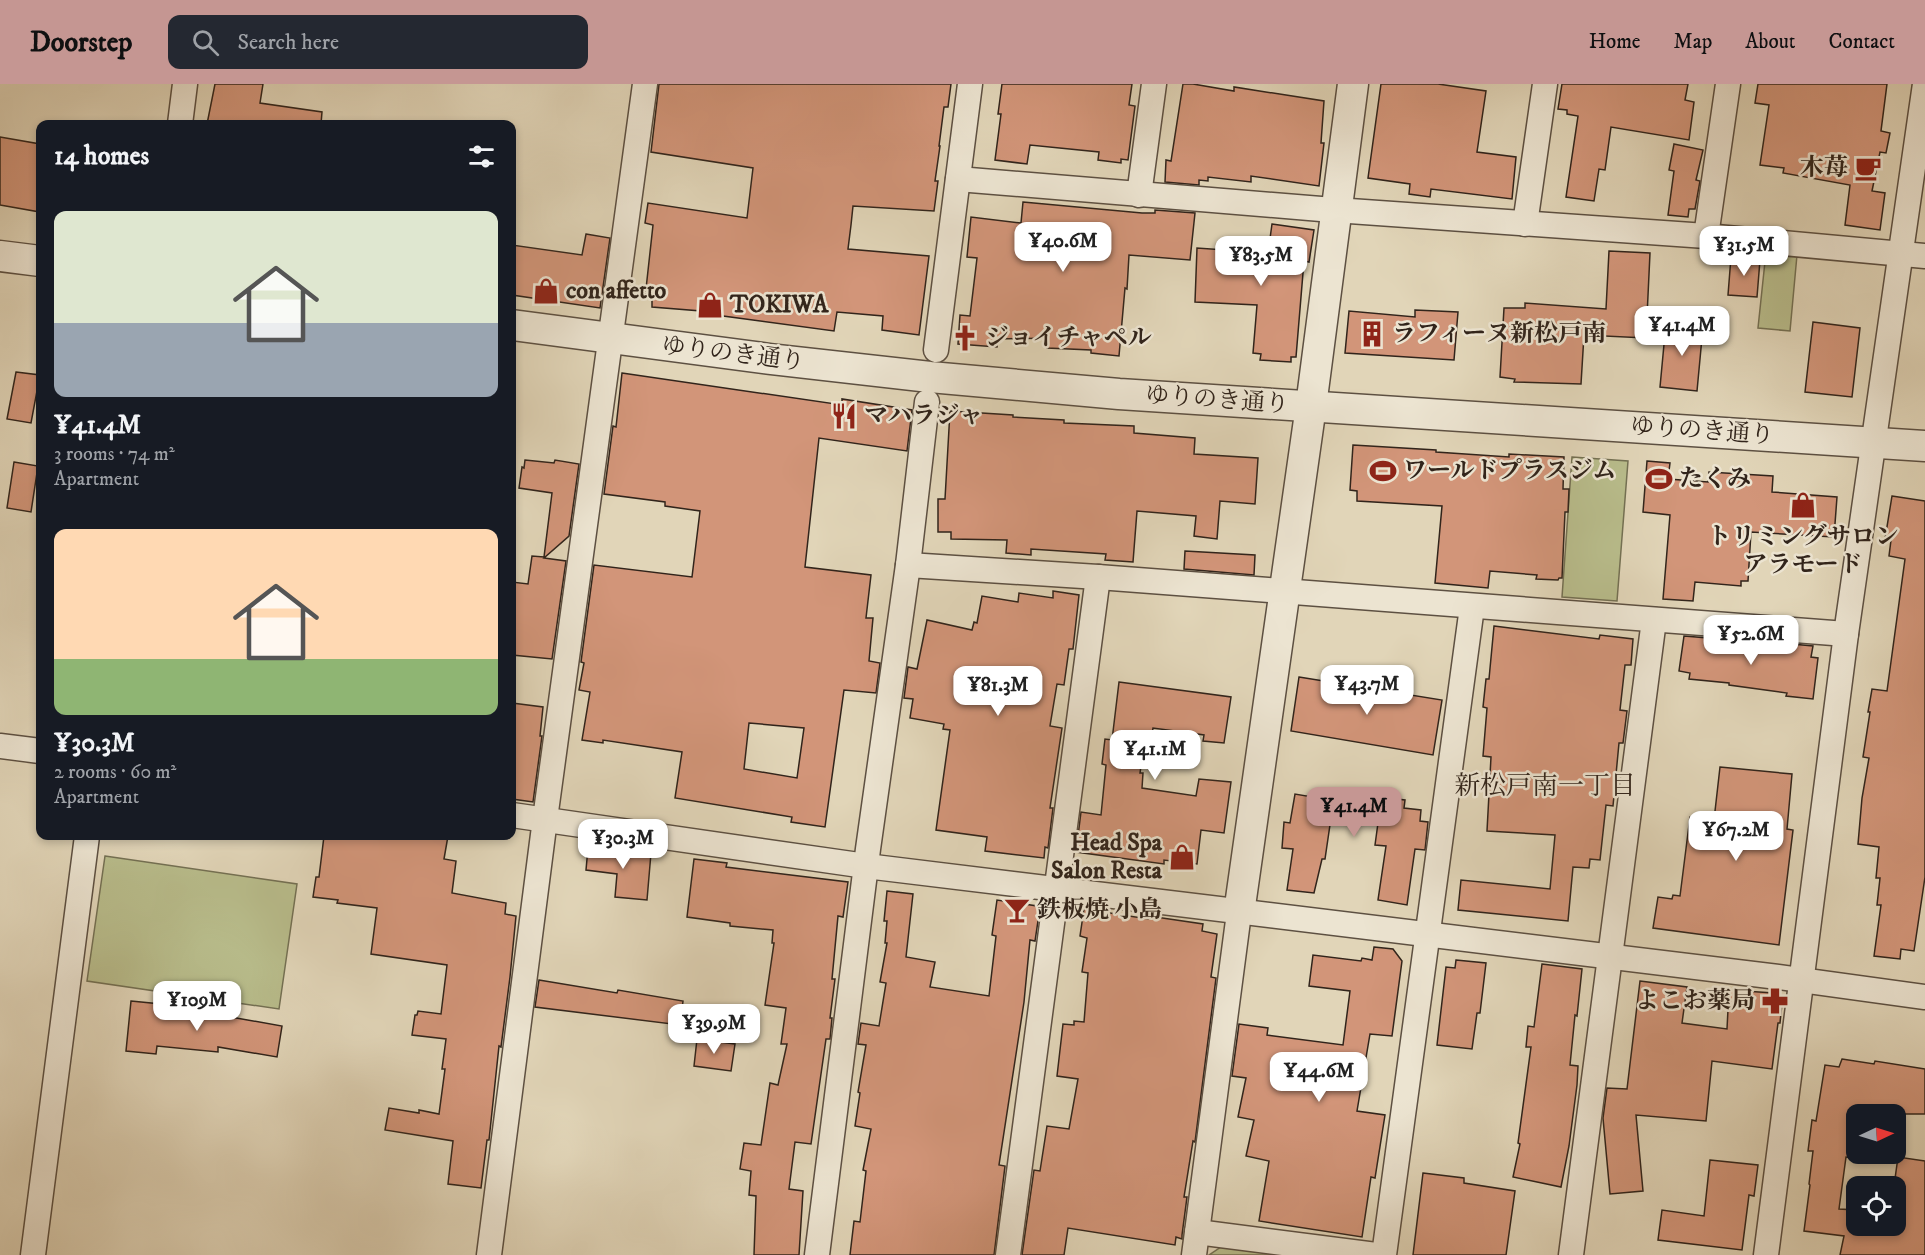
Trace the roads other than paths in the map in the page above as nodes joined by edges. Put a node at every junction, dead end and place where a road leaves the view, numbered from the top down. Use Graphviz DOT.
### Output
graph roads {
  1 [pos="185,84"];
  2 [pos="645,84"];
  3 [pos="970,84"];
  4 [pos="1154,84"];
  5 [pos="1353,84"];
  6 [pos="1545,84"];
  7 [pos="1728,84"];
  8 [pos="1925,84"];
  9 [pos="180,120"];
  10 [pos="958,179"];
  11 [pos="1139,195"];
  12 [pos="1336,210"];
  13 [pos="1525,224"];
  14 [pos="1706,236"];
  15 [pos="1901,254"];
  16 [pos="0,256"];
  17 [pos="1925,256"];
  18 [pos="36,260"];
  19 [pos="516,326"];
  20 [pos="610,339"];
  21 [pos="936,350"];
  22 [pos="927,402"];
  23 [pos="1311,406"];
  24 [pos="1875,442"];
  25 [pos="1925,446"];
  26 [pos="908,565"];
  27 [pos="1098,577"];
  28 [pos="1284,592"];
  29 [pos="1472,607"];
  30 [pos="1654,620"];
  31 [pos="1846,634"];
  32 [pos="0,746"];
  33 [pos="36,751"];
  34 [pos="516,815"];
  35 [pos="545,819"];
  36 [pos="86,840"];
  37 [pos="866,866"];
  38 [pos="1057,889"];
  39 [pos="1239,912"];
  40 [pos="1428,933"];
  41 [pos="1610,956"];
  42 [pos="1802,980"];
  43 [pos="1925,997"];
  44 [pos="1196,1244"];
  45 [pos="33,1255"];
  46 [pos="489,1255"];
  47 [pos="816,1255"];
  48 [pos="1008,1255"];
  49 [pos="1377,1255"];
  50 [pos="1384,1255"];
  51 [pos="1571,1255"];
  52 [pos="1766,1255"];
  1 -- 9 [label="street"];
  2 -- 20 [label="street"];
  3 -- 10 [label="street"];
  4 -- 11 [label="street"];
  5 -- 12 [label="street"];
  6 -- 13 [label="street"];
  7 -- 14 [label="street"];
  8 -- 15 [label="street"];
  10 -- 11 [label="street"];
  10 -- 21 [label="street"];
  11 -- 12 [label="street"];
  12 -- 13 [label="street"];
  12 -- 23 [label="street"];
  13 -- 14 [label="street"];
  14 -- 15 [label="street"];
  15 -- 17 [label="street"];
  15 -- 24 [label="street"];
  16 -- 18 [label="street"];
  19 -- 20 [label="street, ゆりのき通り"];
  20 -- 23 [label="street, ゆりのき通り"];
  20 -- 35 [label="street"];
  22 -- 26 [label="street"];
  23 -- 24 [label="street, ゆりのき通り"];
  23 -- 28 [label="street"];
  24 -- 25 [label="street, ゆりのき通り"];
  24 -- 31 [label="street"];
  26 -- 27 [label="street"];
  26 -- 37 [label="street"];
  27 -- 28 [label="street"];
  27 -- 38 [label="street"];
  28 -- 29 [label="street"];
  28 -- 39 [label="street"];
  29 -- 30 [label="street"];
  29 -- 40 [label="street"];
  30 -- 31 [label="street"];
  30 -- 41 [label="street"];
  31 -- 42 [label="street"];
  32 -- 33 [label="street"];
  34 -- 35 [label="street"];
  35 -- 37 [label="street"];
  35 -- 46 [label="street"];
  36 -- 45 [label="street"];
  37 -- 38 [label="street"];
  37 -- 47 [label="street"];
  38 -- 39 [label="street"];
  38 -- 48 [label="street"];
  39 -- 40 [label="street"];
  39 -- 44 [label="street"];
  40 -- 41 [label="street"];
  40 -- 50 [label="street"];
  41 -- 42 [label="street"];
  41 -- 51 [label="street"];
  42 -- 43 [label="street"];
  42 -- 52 [label="street"];
  44 -- 49 [label="street"];
}
